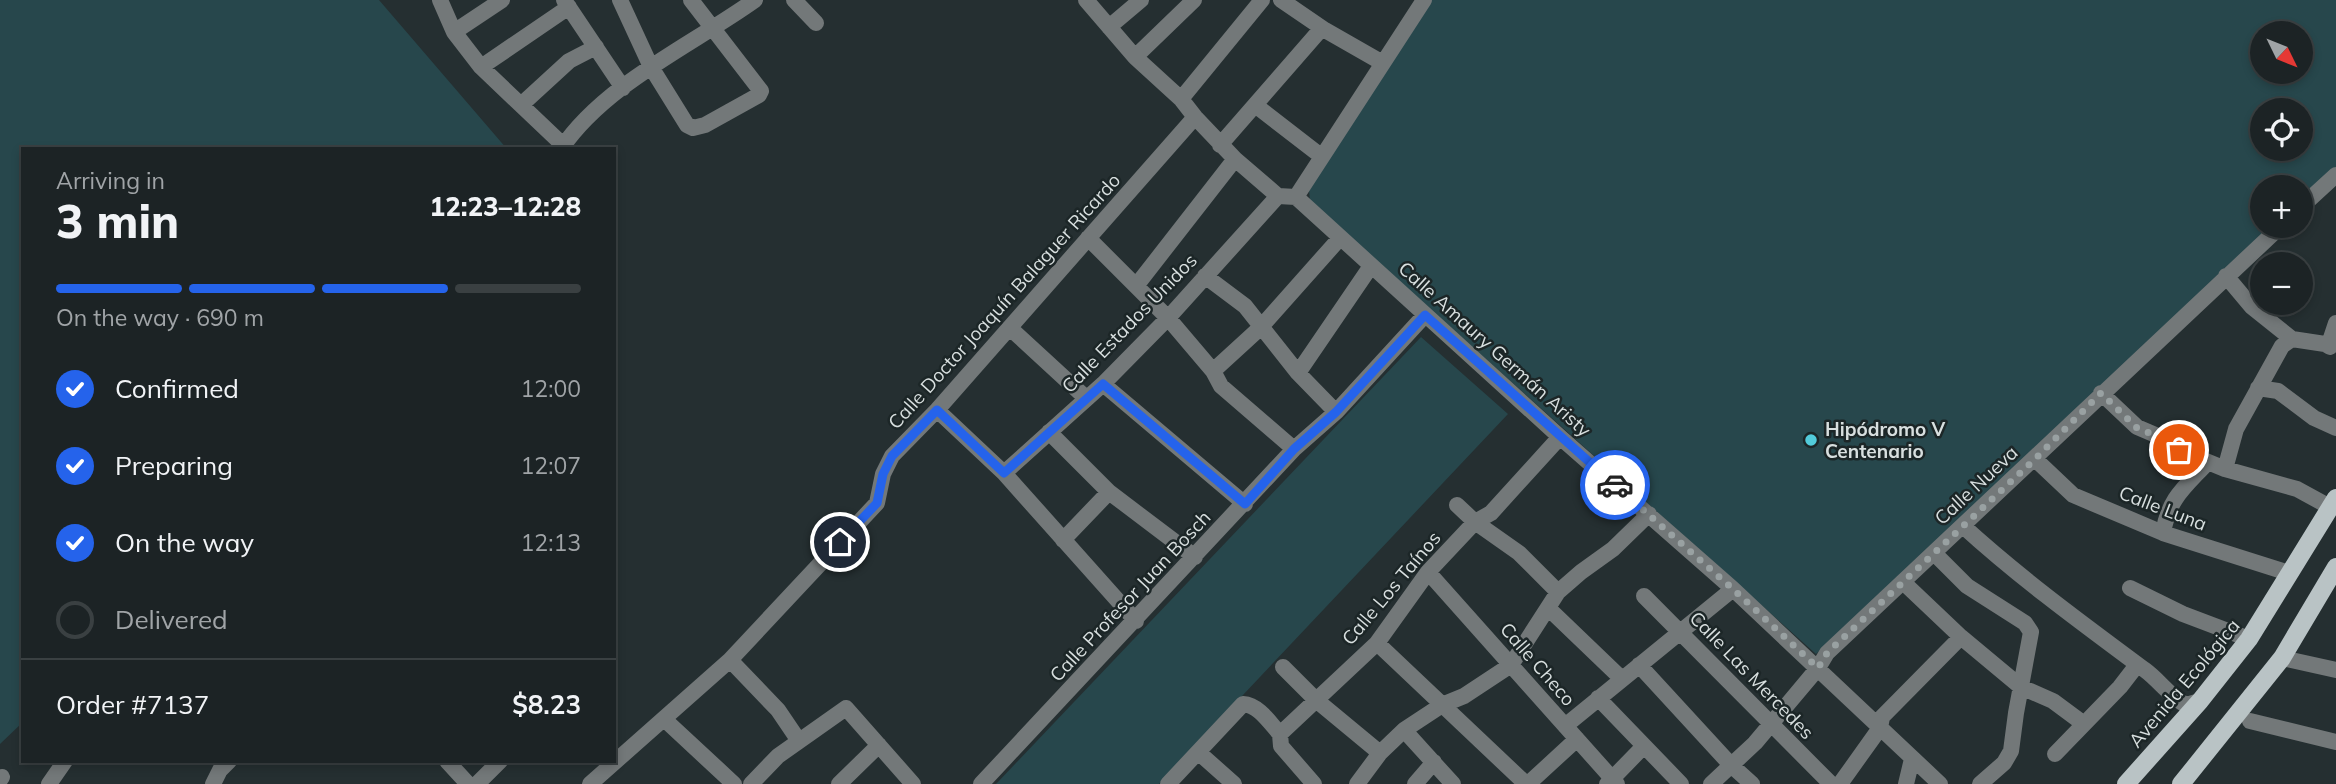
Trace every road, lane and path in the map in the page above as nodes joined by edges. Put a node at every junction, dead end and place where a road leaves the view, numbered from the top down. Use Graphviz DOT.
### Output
graph roads {
  1 [pos="440,0"];
  2 [pos="502,0"];
  3 [pos="620,0"];
  4 [pos="691,0"];
  5 [pos="755,0"];
  6 [pos="794,0"];
  7 [pos="1086,0"];
  8 [pos="1141,0"];
  9 [pos="1194,0"];
  10 [pos="1262,0"];
  11 [pos="1281,0"];
  12 [pos="1423,0"];
  13 [pos="566,4"];
  14 [pos="816,23"];
  15 [pos="1109,27"];
  16 [pos="1322,27"];
  17 [pos="713,30"];
  18 [pos="454,32"];
  19 [pos="596,47"];
  20 [pos="1135,57"];
  21 [pos="1381,62"];
  22 [pos="651,66"];
  23 [pos="481,67"];
  24 [pos="623,88"];
  25 [pos="1181,99"];
  26 [pos="521,105"];
  27 [pos="1255,106"];
  28 [pos="1195,117"];
  29 [pos="1220,145"];
  30 [pos="562,147"];
  31 [pos="1321,156"];
  32 [pos="1235,159"];
  33 [pos="2336,176"];
  34 [pos="1278,196"];
  35 [pos="2313,196"];
  36 [pos="1296,197"];
  37 [pos="1088,238"];
  38 [pos="1340,238"];
  39 [pos="2268,238"];
  40 [pos="1371,265"];
  41 [pos="1205,276"];
  42 [pos="2226,276"];
  43 [pos="1136,286"];
  44 [pos="1425,315"];
  45 [pos="1168,318"];
  46 [pos="2336,323"];
  47 [pos="1010,328"];
  48 [pos="1260,328"];
  49 [pos="2292,339"];
  50 [pos="2331,344"];
  51 [pos="1213,372"];
  52 [pos="1298,373"];
  53 [pos="1103,384"];
  54 [pos="2258,388"];
  55 [pos="2101,393"];
  56 [pos="1086,398"];
  57 [pos="937,410"];
  58 [pos="1336,412"];
  59 [pos="2336,428"];
  60 [pos="1049,432"];
  61 [pos="1560,437"];
  62 [pos="1294,449"];
  63 [pos="2035,459"];
  64 [pos="2208,462"];
  65 [pos="2225,469"];
  66 [pos="1004,473"];
  67 [pos="1109,492"];
  68 [pos="2333,503"];
  69 [pos="1245,504"];
  70 [pos="1457,505"];
  71 [pos="1649,514"];
  72 [pos="1475,522"];
  73 [pos="1963,526"];
  74 [pos="2163,533"];
  75 [pos="1063,540"];
  76 [pos="1934,553"];
  77 [pos="1195,557"];
  78 [pos="2336,568"];
  79 [pos="1428,572"];
  80 [pos="2289,573"];
  81 [pos="1903,582"];
  82 [pos="2130,588"];
  83 [pos="1733,589"];
  84 [pos="1558,592"];
  85 [pos="1644,596"];
  86 [pos="1548,608"];
  87 [pos="1136,621"];
  88 [pos="1682,632"];
  89 [pos="1961,637"];
  90 [pos="2249,639"];
  91 [pos="1377,643"];
  92 [pos="2282,658"];
  93 [pos="730,660"];
  94 [pos="1511,664"];
  95 [pos="1639,665"];
  96 [pos="2137,665"];
  97 [pos="1283,667"];
  98 [pos="1818,668"];
  99 [pos="2336,670"];
  100 [pos="1622,679"];
  101 [pos="2021,687"];
  102 [pos="1598,698"];
  103 [pos="1316,700"];
  104 [pos="2200,701"];
  105 [pos="1441,705"];
  106 [pos="664,719"];
  107 [pos="2250,721"];
  108 [pos="1769,724"];
  109 [pos="2084,724"];
  110 [pos="1565,726"];
  111 [pos="1880,728"];
  112 [pos="1404,730"];
  113 [pos="1280,734"];
  114 [pos="1577,739"];
  115 [pos="799,741"];
  116 [pos="2336,742"];
  117 [pos="879,745"];
  118 [pos="1643,747"];
  119 [pos="1198,752"];
  120 [pos="1380,753"];
  121 [pos="2055,754"];
  122 [pos="617,755"];
  123 [pos="1912,759"];
  124 [pos="1434,762"];
  125 [pos="64,763"];
  126 [pos="449,763"];
  127 [pos="498,763"];
  128 [pos="611,763"];
  129 [pos="1730,764"];
  130 [pos="596,782"];
  131 [pos="1612,782"];
  132 [pos="49,784"];
  133 [pos="468,784"];
  134 [pos="477,784"];
  135 [pos="734,784"];
  136 [pos="751,784"];
  137 [pos="839,784"];
  138 [pos="913,784"];
  139 [pos="981,784"];
  140 [pos="1168,784"];
  141 [pos="1234,784"];
  142 [pos="1314,784"];
  143 [pos="1357,784"];
  144 [pos="1415,784"];
  145 [pos="1453,784"];
  146 [pos="1527,784"];
  147 [pos="1681,784"];
  148 [pos="1711,784"];
  149 [pos="1752,784"];
  150 [pos="1831,784"];
  151 [pos="1840,784"];
  152 [pos="1906,784"];
  153 [pos="1940,784"];
  154 [pos="1980,784"];
  155 [pos="2126,784"];
  156 [pos="2181,784"];
  1 -- 18 [label="street"];
  2 -- 18 [label="street"];
  3 -- 22 [label="street"];
  4 -- 17 [label="street"];
  5 -- 17 [label="street"];
  6 -- 14 [label="street"];
  7 -- 15 [label="street"];
  8 -- 15 [label="street"];
  9 -- 20 [label="street"];
  10 -- 25 [label="street"];
  11 -- 16 [label="street"];
  12 -- 21 [label="street"];
  13 -- 19 [label="street"];
  13 -- 23 [label="street"];
  15 -- 20 [label="street"];
  16 -- 21 [label="street"];
  16 -- 27 [label="street"];
  17 -- 22 [label="street"];
  17 -- 22 [label="street"];
  18 -- 23 [label="street"];
  19 -- 24 [label="street"];
  19 -- 26 [label="street"];
  20 -- 25 [label="street"];
  21 -- 31 [label="street"];
  22 -- 24 [label="street"];
  23 -- 26 [label="street"];
  24 -- 30 [label="street"];
  25 -- 28 [label="street"];
  26 -- 30 [label="street"];
  27 -- 29 [label="street"];
  27 -- 31 [label="street"];
  28 -- 29 [label="street"];
  28 -- 37 [label="street, Calle Doctor Joaquín Balaguer Ricardo"];
  29 -- 32 [label="street"];
  31 -- 36 [label="street"];
  32 -- 34 [label="street"];
  32 -- 43 [label="street"];
  33 -- 35 [label="street"];
  34 -- 36 [label="street"];
  34 -- 41 [label="street, Calle Estados Unidos"];
  36 -- 38 [label="street, Calle Amaury Germán Aristy"];
  37 -- 43 [label="street"];
  37 -- 47 [label="street, Calle Doctor Joaquín Balaguer Ricardo"];
  38 -- 40 [label="street, Calle Amaury Germán Aristy"];
  38 -- 48 [label="street"];
  39 -- 42 [label="street, Calle Nueva"];
  40 -- 44 [label="street, Calle Amaury Germán Aristy"];
  40 -- 52 [label="street"];
  41 -- 45 [label="street, Calle Estados Unidos"];
  41 -- 48 [label="street"];
  42 -- 49 [label="street"];
  42 -- 55 [label="street, Calle Nueva"];
  43 -- 45 [label="street"];
  44 -- 58 [label="street, Calle Profesor Juan Bosch"];
  44 -- 61 [label="street, Calle Amaury Germán Aristy"];
  45 -- 51 [label="street"];
  45 -- 53 [label="street, Calle Estados Unidos"];
  46 -- 50 [label="street"];
  47 -- 56 [label="street"];
  47 -- 57 [label="street, Calle Doctor Joaquín Balaguer Ricardo"];
  48 -- 51 [label="street"];
  48 -- 52 [label="street"];
  49 -- 50 [label="street"];
  49 -- 54 [label="street"];
  51 -- 62 [label="street"];
  52 -- 58 [label="street"];
  53 -- 56 [label="street, Calle Estados Unidos"];
  53 -- 69 [label="street"];
  54 -- 59 [label="street"];
  54 -- 65 [label="street"];
  55 -- 63 [label="street, Calle Nueva"];
  55 -- 64 [label="street"];
  56 -- 60 [label="street, Calle Estados Unidos"];
  57 -- 66 [label="street"];
  57 -- 93 [label="street, Calle Doctor Joaquín Balaguer Ricardo"];
  58 -- 62 [label="street, Calle Profesor Juan Bosch"];
  60 -- 66 [label="street, Calle Estados Unidos"];
  60 -- 67 [label="street"];
  61 -- 71 [label="street, Calle Amaury Germán Aristy"];
  61 -- 72 [label="street, Calle Los Taínos"];
  62 -- 69 [label="street, Calle Profesor Juan Bosch"];
  63 -- 73 [label="street, Calle Nueva"];
  63 -- 74 [label="street, Calle Luna"];
  64 -- 65 [label="street"];
  64 -- 74 [label="street"];
  65 -- 68 [label="street"];
  66 -- 75 [label="street"];
  67 -- 75 [label="street"];
  67 -- 77 [label="street"];
  68 -- 80 [label="main road, Avenida Ecológica"];
  69 -- 77 [label="street, Calle Profesor Juan Bosch"];
  70 -- 72 [label="street"];
  71 -- 83 [label="street, Calle Amaury Germán Aristy"];
  71 -- 84 [label="street"];
  72 -- 79 [label="street, Calle Los Taínos"];
  72 -- 84 [label="street"];
  73 -- 76 [label="street, Calle Nueva"];
  73 -- 96 [label="street"];
  74 -- 80 [label="street, Calle Luna"];
  75 -- 87 [label="street"];
  76 -- 81 [label="street, Calle Nueva"];
  76 -- 101 [label="street"];
  77 -- 87 [label="street, Calle Profesor Juan Bosch"];
  78 -- 92 [label="main road"];
  79 -- 91 [label="street, Calle Los Taínos"];
  79 -- 94 [label="street, Calle Checo"];
  80 -- 90 [label="main road, Avenida Ecológica"];
  81 -- 89 [label="street"];
  81 -- 98 [label="street, Calle Nueva"];
  82 -- 90 [label="street"];
  83 -- 88 [label="street"];
  83 -- 98 [label="street, Calle Amaury Germán Aristy"];
  84 -- 86 [label="street"];
  85 -- 88 [label="street, Calle Las Mercedes"];
  86 -- 94 [label="street"];
  86 -- 100 [label="street"];
  87 -- 139 [label="street, Calle Profesor Juan Bosch"];
  88 -- 95 [label="street"];
  88 -- 108 [label="street, Calle Las Mercedes"];
  89 -- 101 [label="street"];
  89 -- 111 [label="street"];
  90 -- 104 [label="main road, Avenida Ecológica"];
  91 -- 103 [label="street, Calle Los Taínos"];
  91 -- 105 [label="street"];
  92 -- 99 [label="street"];
  92 -- 156 [label="main road"];
  93 -- 106 [label="street, Calle Doctor Joaquín Balaguer Ricardo"];
  93 -- 115 [label="street"];
  94 -- 105 [label="street"];
  94 -- 110 [label="street, Calle Checo"];
  95 -- 100 [label="street"];
  95 -- 129 [label="street"];
  96 -- 104 [label="street"];
  96 -- 109 [label="street"];
  97 -- 103 [label="street"];
  98 -- 108 [label="street, Calle Nueva"];
  98 -- 111 [label="street, Calle Amaury Germán Aristy"];
  100 -- 102 [label="street"];
  101 -- 109 [label="street"];
  101 -- 154 [label="street"];
  102 -- 110 [label="street"];
  102 -- 118 [label="street"];
  103 -- 113 [label="street, Calle Los Taínos"];
  103 -- 120 [label="street"];
  104 -- 155 [label="main road, Avenida Ecológica"];
  105 -- 112 [label="street"];
  105 -- 146 [label="street"];
  106 -- 122 [label="street, Calle Doctor Joaquín Balaguer Ricardo"];
  106 -- 135 [label="street"];
  107 -- 116 [label="street"];
  108 -- 129 [label="street, Calle Nueva"];
  108 -- 150 [label="street, Calle Las Mercedes"];
  109 -- 121 [label="street"];
  110 -- 114 [label="street, Calle Checo"];
  111 -- 123 [label="street, Calle Amaury Germán Aristy"];
  111 -- 151 [label="street"];
  112 -- 120 [label="street"];
  112 -- 124 [label="street"];
  113 -- 119 [label="street"];
  113 -- 142 [label="street"];
  114 -- 131 [label="street, Calle Checo"];
  114 -- 146 [label="street"];
  115 -- 117 [label="street"];
  115 -- 136 [label="street"];
  117 -- 137 [label="street"];
  117 -- 138 [label="street"];
  118 -- 131 [label="street"];
  118 -- 147 [label="street"];
  119 -- 140 [label="street"];
  119 -- 141 [label="street"];
  120 -- 143 [label="street"];
  123 -- 152 [label="street"];
  123 -- 153 [label="street, Calle Amaury Germán Aristy"];
  124 -- 144 [label="street"];
  124 -- 145 [label="street"];
  125 -- 132 [label="street"];
  126 -- 133 [label="street"];
  127 -- 134 [label="street"];
  128 -- 130 [label="street, Calle Doctor Joaquín Balaguer Ricardo"];
  129 -- 148 [label="street, Calle Nueva"];
  129 -- 149 [label="street"];
}
